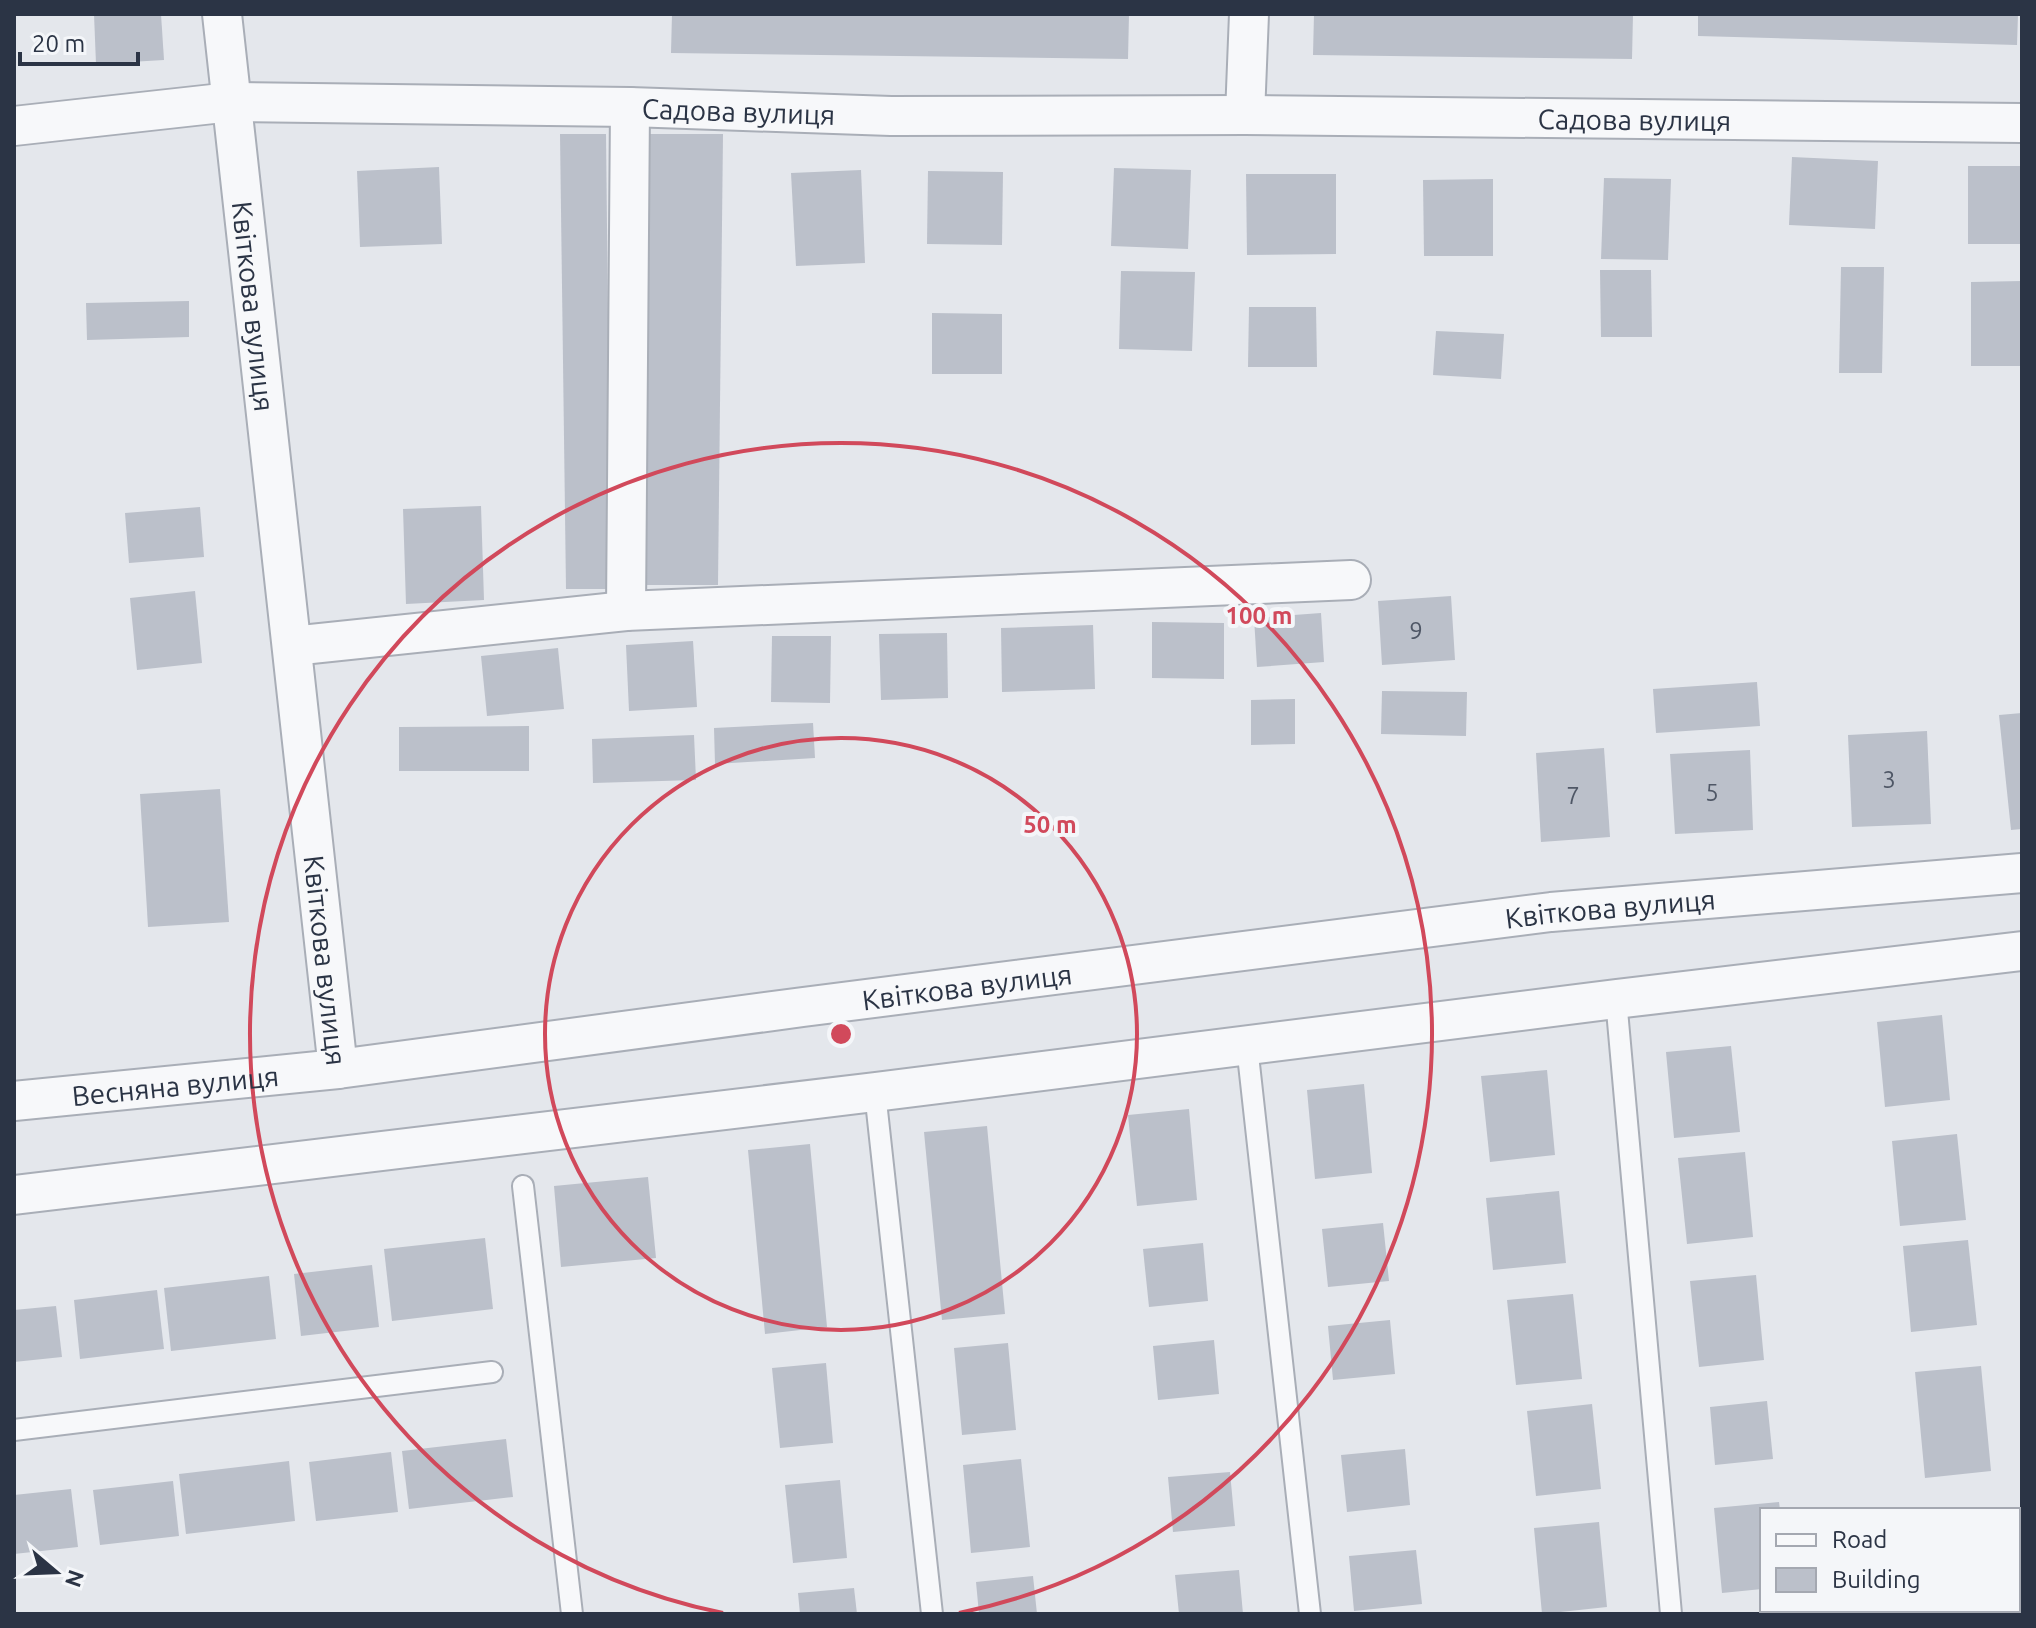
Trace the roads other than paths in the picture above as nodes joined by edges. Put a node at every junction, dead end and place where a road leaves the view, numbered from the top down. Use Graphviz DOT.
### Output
graph roads {
  1 [pos="222,14"];
  2 [pos="1249,14"];
  3 [pos="231,102"];
  4 [pos="630,107"];
  5 [pos="1245,115"];
  6 [pos="2022,123"];
  7 [pos="14,126"];
  8 [pos="1351,580"];
  9 [pos="626,611"];
  10 [pos="292,646"];
  11 [pos="2022,873"];
  12 [pos="2022,951"];
  13 [pos="1616,999"];
  14 [pos="1247,1046"];
  15 [pos="338,1069"];
  16 [pos="875,1092"];
  17 [pos="14,1101"];
  18 [pos="523,1186"];
  19 [pos="14,1195"];
  20 [pos="492,1372"];
  21 [pos="14,1430"];
  22 [pos="572,1614"];
  23 [pos="932,1614"];
  24 [pos="1310,1614"];
  25 [pos="1671,1614"];
  1 -- 3 [label="street, Квіткова вулиця"];
  2 -- 5 [label="street"];
  3 -- 4 [label="street, Садова вулиця"];
  3 -- 7 [label="street, Садова вулиця"];
  3 -- 10 [label="street, Квіткова вулиця"];
  4 -- 5 [label="street, Садова вулиця"];
  4 -- 9 [label="street"];
  5 -- 6 [label="street, Садова вулиця"];
  8 -- 9 [label="street"];
  9 -- 10 [label="street"];
  10 -- 15 [label="street, Квіткова вулиця"];
  11 -- 15 [label="street, Квіткова вулиця"];
  12 -- 13 [label="street"];
  13 -- 14 [label="street"];
  13 -- 25 [label="lane"];
  14 -- 16 [label="street"];
  14 -- 24 [label="lane"];
  15 -- 17 [label="street, Весняна вулиця"];
  16 -- 19 [label="street"];
  16 -- 23 [label="lane"];
  18 -- 22 [label="lane"];
  20 -- 21 [label="lane"];
}
